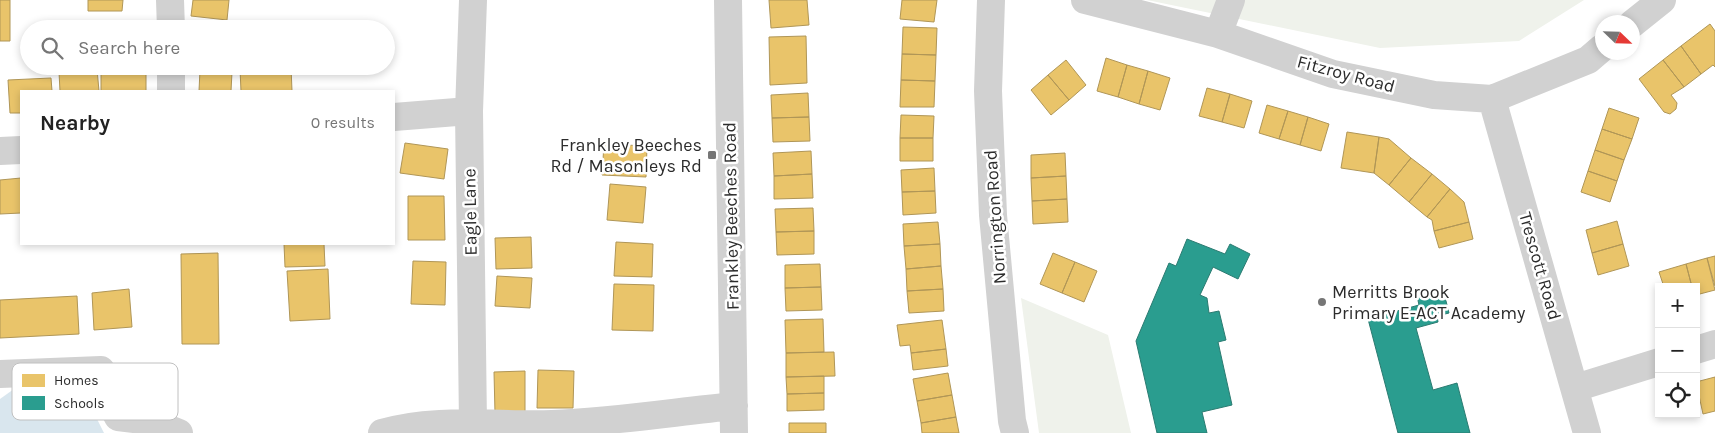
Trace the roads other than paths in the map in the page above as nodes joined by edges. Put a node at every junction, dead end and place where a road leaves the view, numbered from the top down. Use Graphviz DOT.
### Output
graph roads {
  1 [pos="170,0"];
  2 [pos="473,0"];
  3 [pos="728,0"];
  4 [pos="990,0"];
  5 [pos="1085,0"];
  6 [pos="1231,0"];
  7 [pos="1662,0"];
  8 [pos="1640,18"];
  9 [pos="171,20"];
  10 [pos="1218,34"];
  11 [pos="1595,54"];
  12 [pos="171,75"];
  13 [pos="171,90"];
  14 [pos="1492,98"];
  15 [pos="469,111"];
  16 [pos="395,117"];
  17 [pos="20,150"];
  18 [pos="0,151"];
  19 [pos="1715,344"];
  20 [pos="1700,349"];
  21 [pos="1655,363"];
  22 [pos="1575,388"];
  23 [pos="734,406"];
  24 [pos="140,420"];
  25 [pos="473,424"];
  26 [pos="179,433"];
  27 [pos="382,433"];
  28 [pos="734,433"];
  29 [pos="1015,433"];
  30 [pos="1587,433"];
  1 -- 9 [label="street"];
  2 -- 15 [label="street, Eagle Lane"];
  3 -- 23 [label="street, Frankley Beeches Road"];
  4 -- 29 [label="street, Norrington Road"];
  5 -- 10 [label="street, Fitzroy Road"];
  6 -- 10 [label="street"];
  7 -- 8 [label="street"];
  10 -- 14 [label="street, Fitzroy Road"];
  11 -- 14 [label="street, Fitzroy Road"];
  12 -- 13 [label="street"];
  14 -- 22 [label="street, Trescott Road"];
  15 -- 16 [label="street"];
  15 -- 25 [label="street, Eagle Lane"];
  17 -- 18 [label="street"];
  19 -- 20 [label="street"];
  21 -- 22 [label="street"];
  22 -- 30 [label="street, Trescott Road"];
  23 -- 25 [label="street"];
  23 -- 28 [label="street, Frankley Beeches Road"];
  24 -- 26 [label="street"];
  25 -- 27 [label="street"];
}
